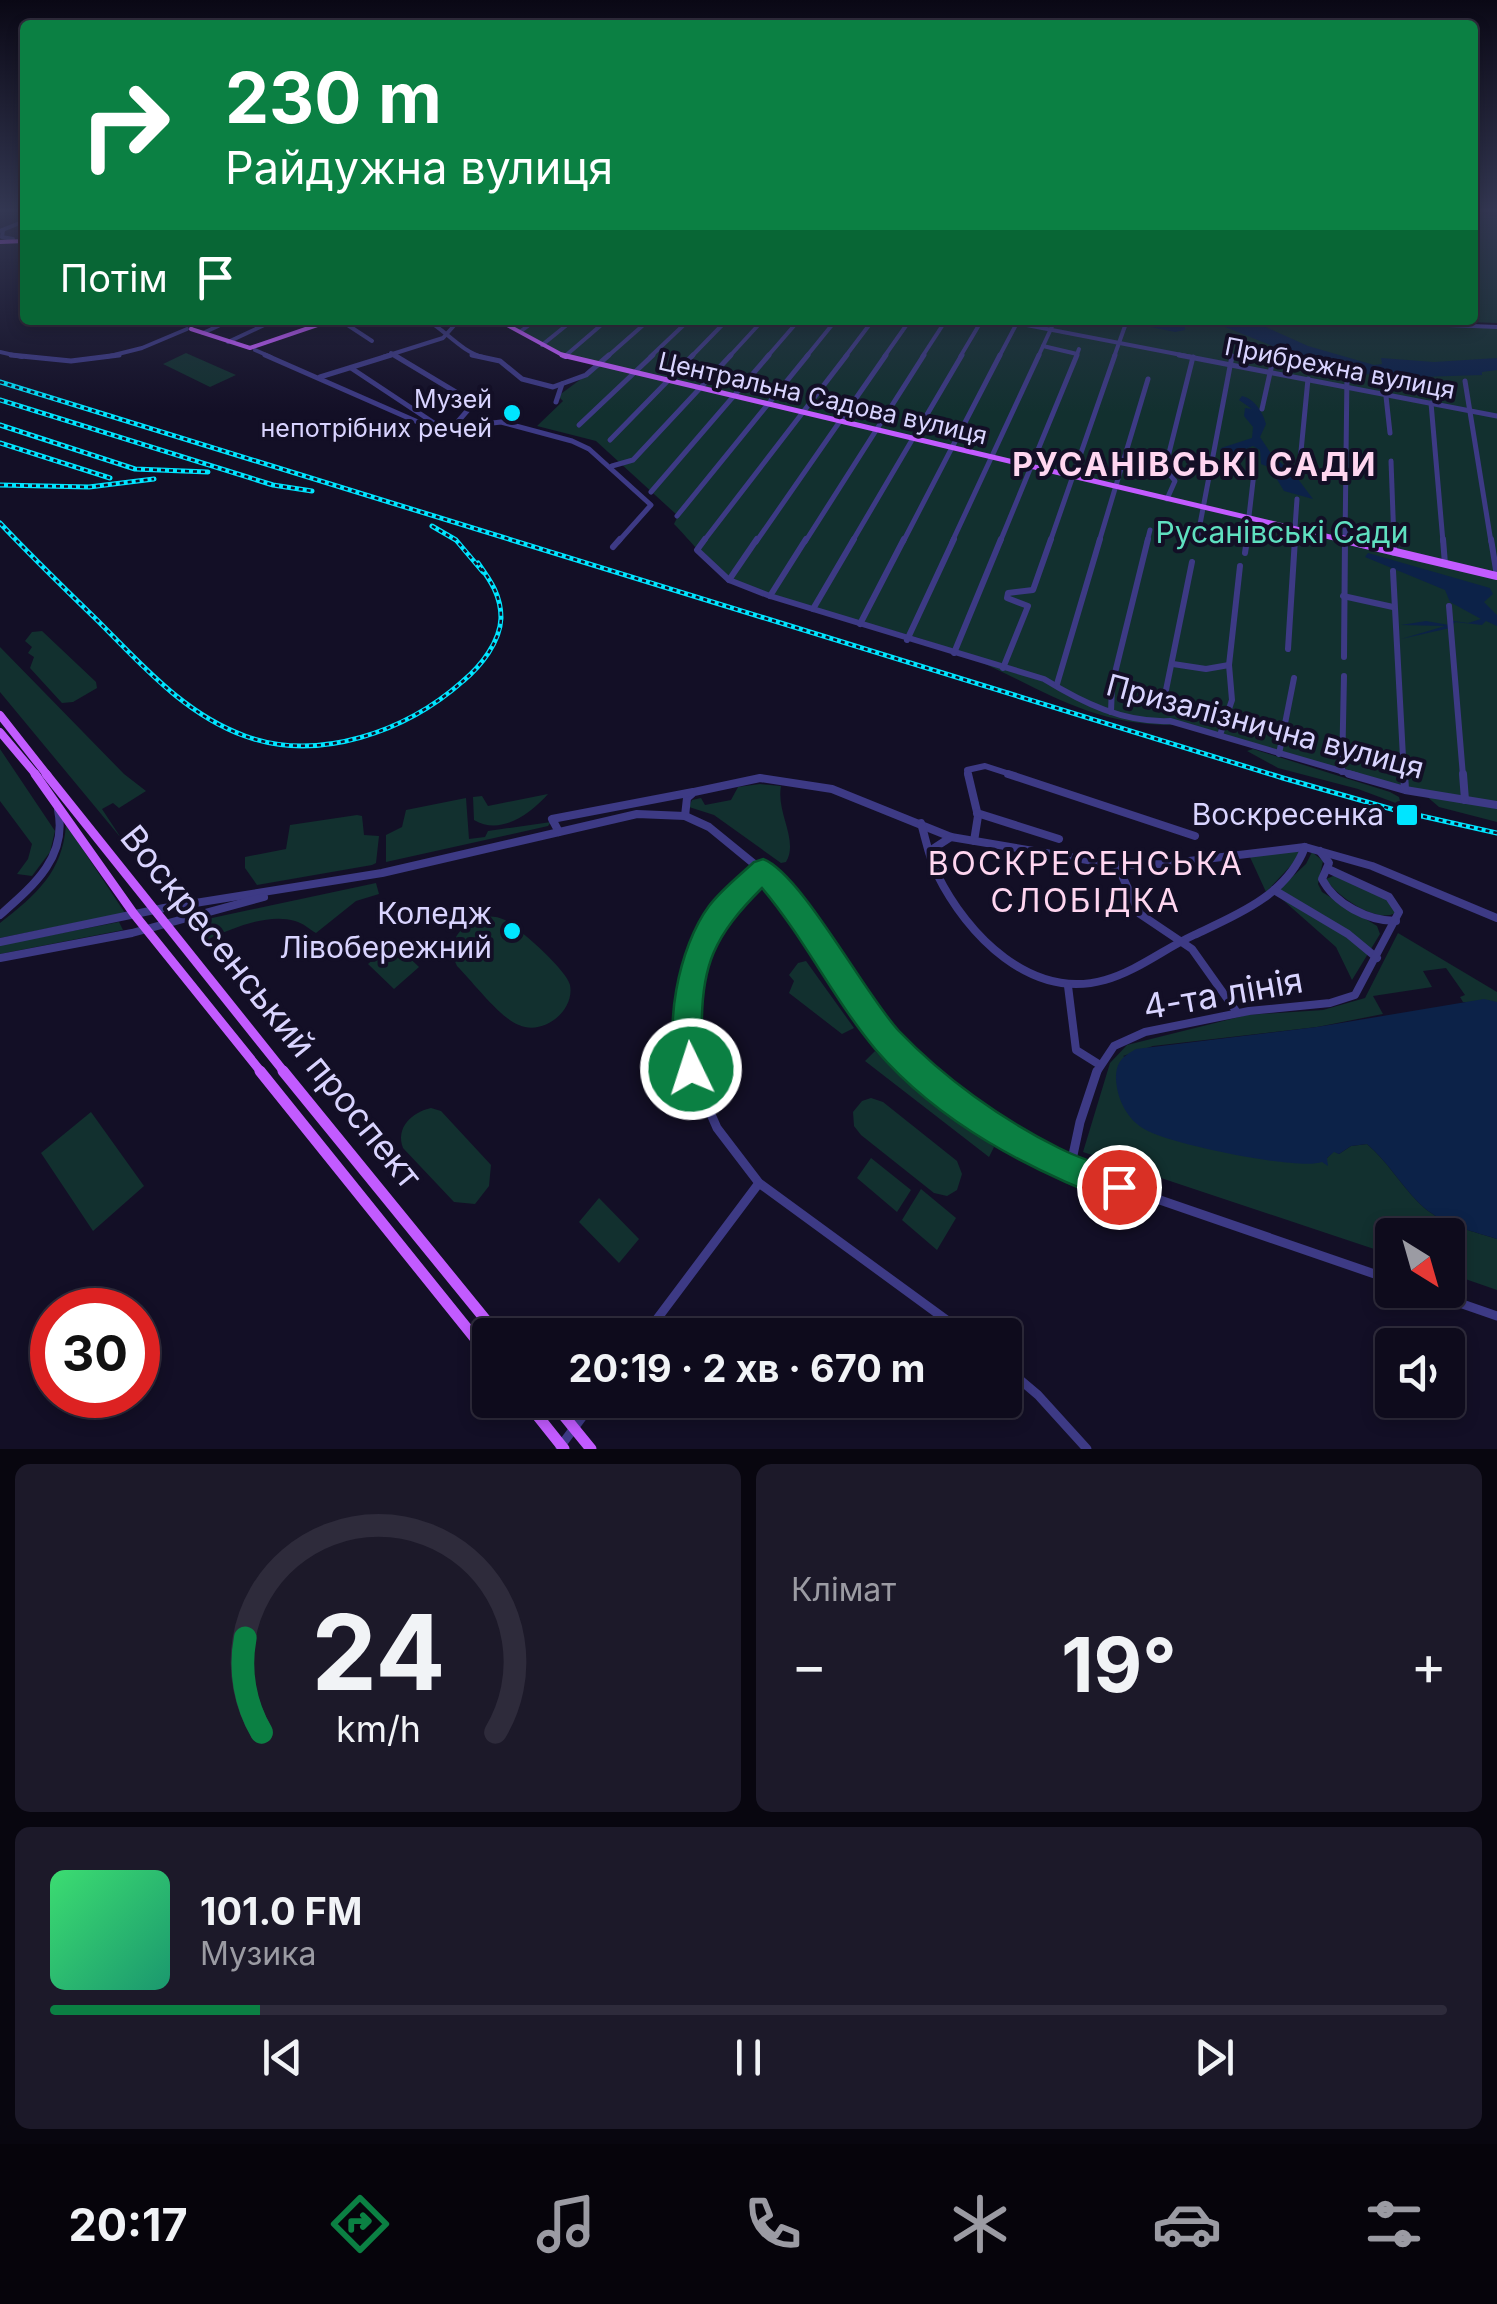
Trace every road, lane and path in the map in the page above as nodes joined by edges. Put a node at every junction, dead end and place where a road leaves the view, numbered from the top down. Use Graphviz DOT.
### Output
graph roads {
  1 [pos="194,325"];
  2 [pos="220,325"];
  3 [pos="264,325"];
  4 [pos="316,325"];
  5 [pos="348,325"];
  6 [pos="435,325"];
  7 [pos="452,325"];
  8 [pos="508,325"];
  9 [pos="530,325"];
  10 [pos="567,325"];
  11 [pos="601,325"];
  12 [pos="644,325"];
  13 [pos="684,325"];
  14 [pos="721,325"];
  15 [pos="758,325"];
  16 [pos="795,325"];
  17 [pos="832,325"];
  18 [pos="869,325"];
  19 [pos="906,325"];
  20 [pos="943,325"];
  21 [pos="979,325"];
  22 [pos="1016,325"];
  23 [pos="1030,325"];
  24 [pos="1052,325"];
  25 [pos="1448,325"];
  26 [pos="1125,326"];
  27 [pos="1497,327"];
  28 [pos="190,328"];
  29 [pos="1050,330"];
  30 [pos="203,332"];
  31 [pos="521,332"];
  32 [pos="450,334"];
  33 [pos="372,341"];
  34 [pos="228,342"];
  35 [pos="1120,342"];
  36 [pos="542,344"];
  37 [pos="1043,346"];
  38 [pos="254,348"];
  39 [pos="0,352"];
  40 [pos="390,352"];
  41 [pos="1275,352"];
  42 [pos="1194,356"];
  43 [pos="1232,356"];
  44 [pos="564,357"];
  45 [pos="1230,364"];
  46 [pos="600,365"];
  47 [pos="350,367"];
  48 [pos="1270,372"];
  49 [pos="1347,373"];
  50 [pos="634,374"];
  51 [pos="319,378"];
  52 [pos="1384,378"];
  53 [pos="1308,379"];
  54 [pos="1148,380"];
  55 [pos="1466,381"];
  56 [pos="666,382"];
  57 [pos="562,384"];
  58 [pos="1348,387"];
  59 [pos="700,390"];
  60 [pos="1386,394"];
  61 [pos="732,397"];
  62 [pos="556,402"];
  63 [pos="1431,402"];
  64 [pos="768,406"];
  65 [pos="1262,409"];
  66 [pos="1473,411"];
  67 [pos="802,414"];
  68 [pos="1497,416"];
  69 [pos="838,422"];
  70 [pos="579,425"];
  71 [pos="454,427"];
  72 [pos="433,428"];
  73 [pos="876,430"];
  74 [pos="1390,433"];
  75 [pos="610,440"];
  76 [pos="913,440"];
  77 [pos="952,449"];
  78 [pos="991,458"];
  79 [pos="1391,461"];
  80 [pos="1254,464"];
  81 [pos="610,466"];
  82 [pos="1032,468"];
  83 [pos="1299,472"];
  84 [pos="1073,478"];
  85 [pos="1115,487"];
  86 [pos="651,492"];
  87 [pos="1167,499"];
  88 [pos="1297,499"];
  89 [pos="1205,508"];
  90 [pos="677,516"];
  91 [pos="1250,518"];
  92 [pos="1296,529"];
  93 [pos="1150,530"];
  94 [pos="1197,540"];
  95 [pos="1344,541"];
  96 [pos="612,546"];
  97 [pos="1394,552"];
  98 [pos="1244,553"];
  99 [pos="1192,562"];
  100 [pos="1444,564"];
  101 [pos="1240,566"];
  102 [pos="1393,571"];
  103 [pos="1497,576"];
  104 [pos="729,580"];
  105 [pos="770,596"];
  106 [pos="1343,596"];
  107 [pos="1449,606"];
  108 [pos="1394,608"];
  109 [pos="813,610"];
  110 [pos="860,624"];
  111 [pos="907,640"];
  112 [pos="1288,649"];
  113 [pos="954,654"];
  114 [pos="1344,658"];
  115 [pos="1172,664"];
  116 [pos="1229,665"];
  117 [pos="1003,668"];
  118 [pos="1344,676"];
  119 [pos="1294,678"];
  120 [pos="1056,684"];
  121 [pos="1166,690"];
  122 [pos="1110,712"];
  123 [pos="0,715"];
  124 [pos="0,732"];
  125 [pos="1220,736"];
  126 [pos="1279,754"];
  127 [pos="1342,772"];
  128 [pos="1405,790"];
  129 [pos="694,792"];
  130 [pos="52,794"];
  131 [pos="1466,800"];
  132 [pos="1497,804"];
  133 [pos="975,812"];
  134 [pos="684,816"];
  135 [pos="921,822"];
  136 [pos="559,832"];
  137 [pos="1195,836"];
  138 [pos="950,837"];
  139 [pos="1059,840"];
  140 [pos="974,842"];
  141 [pos="1305,847"];
  142 [pos="930,850"];
  143 [pos="1319,850"];
  144 [pos="1117,865"];
  145 [pos="1328,869"];
  146 [pos="763,870"];
  147 [pos="1274,890"];
  148 [pos="285,891"];
  149 [pos="152,910"];
  150 [pos="134,914"];
  151 [pos="0,915"];
  152 [pos="1375,918"];
  153 [pos="1497,918"];
  154 [pos="1397,921"];
  155 [pos="162,924"];
  156 [pos="147,929"];
  157 [pos="1182,941"];
  158 [pos="0,942"];
  159 [pos="1384,943"];
  160 [pos="0,958"];
  161 [pos="1377,958"];
  162 [pos="1068,986"];
  163 [pos="1236,1012"];
  164 [pos="1100,1065"];
  165 [pos="1070,1169"];
  166 [pos="759,1183"];
  167 [pos="1375,1274"];
  168 [pos="1465,1305"];
  169 [pos="1497,1316"];
  170 [pos="484,1318"];
  171 [pos="658,1318"];
  172 [pos="944,1318"];
  173 [pos="472,1335"];
  174 [pos="1022,1381"];
  175 [pos="538,1418"];
  176 [pos="566,1418"];
  177 [pos="582,1418"];
  178 [pos="574,1428"];
  179 [pos="561,1448"];
  180 [pos="591,1449"];
  181 [pos="1088,1449"];
  1 -- 28 [label="main road"];
  2 -- 30 [label="street"];
  3 -- 34 [label="street"];
  4 -- 38 [label="main road"];
  5 -- 33 [label="street"];
  6 -- 32 [label="street"];
  7 -- 32 [label="street"];
  8 -- 31 [label="main road, Центральна Садова вулиця"];
  9 -- 31 [label="street"];
  10 -- 36 [label="street"];
  11 -- 44 [label="street"];
  12 -- 46 [label="street"];
  13 -- 50 [label="street"];
  14 -- 56 [label="street"];
  15 -- 59 [label="street"];
  16 -- 61 [label="street"];
  17 -- 64 [label="street"];
  18 -- 67 [label="street"];
  19 -- 69 [label="street"];
  20 -- 73 [label="street"];
  21 -- 76 [label="street"];
  22 -- 77 [label="street"];
  23 -- 29 [label="street, Прибрежна вулиця"];
  24 -- 29 [label="street"];
  25 -- 27 [label="street"];
  26 -- 35 [label="street"];
  28 -- 30 [label="main road"];
  28 -- 39 [label="street"];
  29 -- 35 [label="street, Прибрежна вулиця"];
  29 -- 37 [label="street"];
  30 -- 34 [label="main road"];
  31 -- 36 [label="main road, Центральна Садова вулиця"];
  32 -- 40 [label="street"];
  32 -- 57 [label="street"];
  34 -- 38 [label="main road"];
  35 -- 42 [label="street, Прибрежна вулиця"];
  35 -- 84 [label="street"];
  36 -- 44 [label="main road, Центральна Садова вулиця"];
  37 -- 78 [label="street"];
  37 -- 82 [label="street"];
  38 -- 51 [label="street"];
  40 -- 47 [label="street"];
  40 -- 71 [label="street"];
  41 -- 48 [label="street"];
  42 -- 45 [label="street, Прибрежна вулиця"];
  42 -- 87 [label="street"];
  43 -- 45 [label="street"];
  44 -- 46 [label="main road, Центральна Садова вулиця"];
  45 -- 48 [label="street, Прибрежна вулиця"];
  45 -- 89 [label="street"];
  46 -- 50 [label="main road, Центральна Садова вулиця"];
  46 -- 57 [label="street"];
  47 -- 51 [label="street"];
  47 -- 72 [label="street"];
  48 -- 53 [label="street, Прибрежна вулиця"];
  48 -- 65 [label="street"];
  49 -- 58 [label="street"];
  50 -- 56 [label="main road, Центральна Садова вулиця"];
  50 -- 70 [label="street"];
  51 -- 72 [label="street"];
  52 -- 60 [label="street"];
  53 -- 58 [label="street, Прибрежна вулиця"];
  53 -- 83 [label="street"];
  54 -- 85 [label="street"];
  55 -- 66 [label="street"];
  56 -- 59 [label="main road, Центральна Садова вулиця"];
  56 -- 75 [label="street"];
  57 -- 62 [label="street"];
  58 -- 60 [label="street, Прибрежна вулиця"];
  58 -- 95 [label="street"];
  59 -- 61 [label="main road, Центральна Садова вулиця"];
  59 -- 81 [label="street"];
  60 -- 63 [label="street, Прибрежна вулиця"];
  60 -- 74 [label="street"];
  61 -- 64 [label="main road, Центральна Садова вулиця"];
  61 -- 86 [label="street"];
  63 -- 66 [label="street, Прибрежна вулиця"];
  63 -- 100 [label="street"];
  64 -- 67 [label="main road, Центральна Садова вулиця"];
  64 -- 90 [label="street"];
  66 -- 68 [label="street, Прибрежна вулиця"];
  66 -- 103 [label="street"];
  67 -- 69 [label="main road, Центральна Садова вулиця"];
  67 -- 104 [label="street, Призалізнична вулиця"];
  69 -- 73 [label="main road, Центральна Садова вулиця"];
  69 -- 104 [label="street"];
  71 -- 72 [label="street"];
  71 -- 81 [label="street"];
  73 -- 76 [label="main road, Центральна Садова вулиця"];
  73 -- 105 [label="street"];
  76 -- 77 [label="main road, Центральна Садова вулиця"];
  76 -- 109 [label="street"];
  77 -- 78 [label="main road, Центральна Садова вулиця"];
  77 -- 110 [label="street"];
  78 -- 82 [label="main road, Центральна Садова вулиця"];
  78 -- 111 [label="street"];
  79 -- 97 [label="street"];
  80 -- 91 [label="street"];
  81 -- 96 [label="street"];
  82 -- 84 [label="main road, Центральна Садова вулиця"];
  82 -- 113 [label="street"];
  84 -- 85 [label="main road, Центральна Садова вулиця"];
  84 -- 117 [label="street"];
  85 -- 87 [label="main road, Центральна Садова вулиця"];
  85 -- 120 [label="street"];
  87 -- 89 [label="main road, Центральна Садова вулиця"];
  88 -- 92 [label="street"];
  89 -- 91 [label="main road, Центральна Садова вулиця"];
  89 -- 94 [label="street"];
  91 -- 92 [label="main road, Центральна Садова вулиця"];
  91 -- 98 [label="street"];
  92 -- 95 [label="main road, Центральна Садова вулиця"];
  92 -- 112 [label="street"];
  93 -- 122 [label="street"];
  95 -- 97 [label="main road, Центральна Садова вулиця"];
  95 -- 106 [label="street"];
  97 -- 100 [label="main road, Центральна Садова вулиця"];
  99 -- 115 [label="street"];
  100 -- 103 [label="main road, Центральна Садова вулиця"];
  101 -- 116 [label="street"];
  102 -- 108 [label="street"];
  104 -- 105 [label="street, Призалізнична вулиця"];
  105 -- 109 [label="street, Призалізнична вулиця"];
  106 -- 108 [label="street"];
  106 -- 114 [label="street"];
  107 -- 131 [label="street"];
  108 -- 128 [label="street"];
  109 -- 110 [label="street, Призалізнична вулиця"];
  110 -- 111 [label="street, Призалізнична вулиця"];
  111 -- 113 [label="street, Призалізнична вулиця"];
  113 -- 117 [label="street, Призалізнична вулиця"];
  115 -- 116 [label="street"];
  115 -- 121 [label="street"];
  116 -- 125 [label="street"];
  117 -- 120 [label="street, Призалізнична вулиця"];
  118 -- 127 [label="street"];
  119 -- 126 [label="street"];
  120 -- 122 [label="street, Призалізнична вулиця"];
  122 -- 125 [label="street, Призалізнична вулиця"];
  123 -- 149 [label="main road, Воскресенський проспект"];
  124 -- 130 [label="main road, Воскресенський проспект"];
  125 -- 126 [label="street, Призалізнична вулиця"];
  126 -- 127 [label="street, Призалізнична вулиця"];
  127 -- 128 [label="street, Призалізнична вулиця"];
  128 -- 131 [label="street, Призалізнична вулиця"];
  129 -- 134 [label="street"];
  129 -- 135 [label="street"];
  129 -- 136 [label="street"];
  130 -- 150 [label="main road, Воскресенський проспект"];
  130 -- 151 [label="street"];
  131 -- 132 [label="street, Призалізнична вулиця"];
  133 -- 137 [label="street"];
  133 -- 139 [label="street"];
  133 -- 140 [label="street"];
  134 -- 136 [label="street"];
  134 -- 146 [label="street"];
  135 -- 138 [label="street"];
  135 -- 142 [label="street"];
  136 -- 148 [label="street"];
  138 -- 140 [label="street"];
  138 -- 142 [label="street"];
  140 -- 144 [label="street"];
  141 -- 143 [label="street"];
  141 -- 144 [label="street"];
  141 -- 147 [label="street"];
  142 -- 162 [label="street"];
  143 -- 145 [label="street"];
  143 -- 153 [label="street"];
  144 -- 157 [label="street"];
  145 -- 152 [label="street"];
  145 -- 154 [label="street"];
  146 -- 165 [label="street"];
  146 -- 166 [label="street"];
  147 -- 157 [label="street"];
  147 -- 161 [label="street"];
  148 -- 149 [label="street"];
  148 -- 155 [label="street"];
  149 -- 150 [label="street"];
  149 -- 155 [label="main road, Воскресенський проспект"];
  150 -- 156 [label="main road, Воскресенський проспект"];
  150 -- 158 [label="street"];
  152 -- 154 [label="street"];
  152 -- 159 [label="street"];
  154 -- 159 [label="street, 4-та лінія"];
  155 -- 156 [label="street"];
  155 -- 170 [label="main road, Воскресенський проспект"];
  156 -- 160 [label="street"];
  156 -- 173 [label="main road, Воскресенський проспект"];
  157 -- 162 [label="street"];
  157 -- 163 [label="street"];
  159 -- 161 [label="street, 4-та лінія"];
  161 -- 163 [label="street, 4-та лінія"];
  162 -- 164 [label="street"];
  163 -- 164 [label="street, 4-та лінія"];
  164 -- 165 [label="street"];
  165 -- 167 [label="street"];
  166 -- 171 [label="street"];
  166 -- 172 [label="street"];
  168 -- 169 [label="street"];
  174 -- 181 [label="street"];
  175 -- 179 [label="main road"];
  176 -- 178 [label="main road"];
  177 -- 178 [label="street"];
  178 -- 179 [label="street"];
  178 -- 180 [label="main road"];
}
